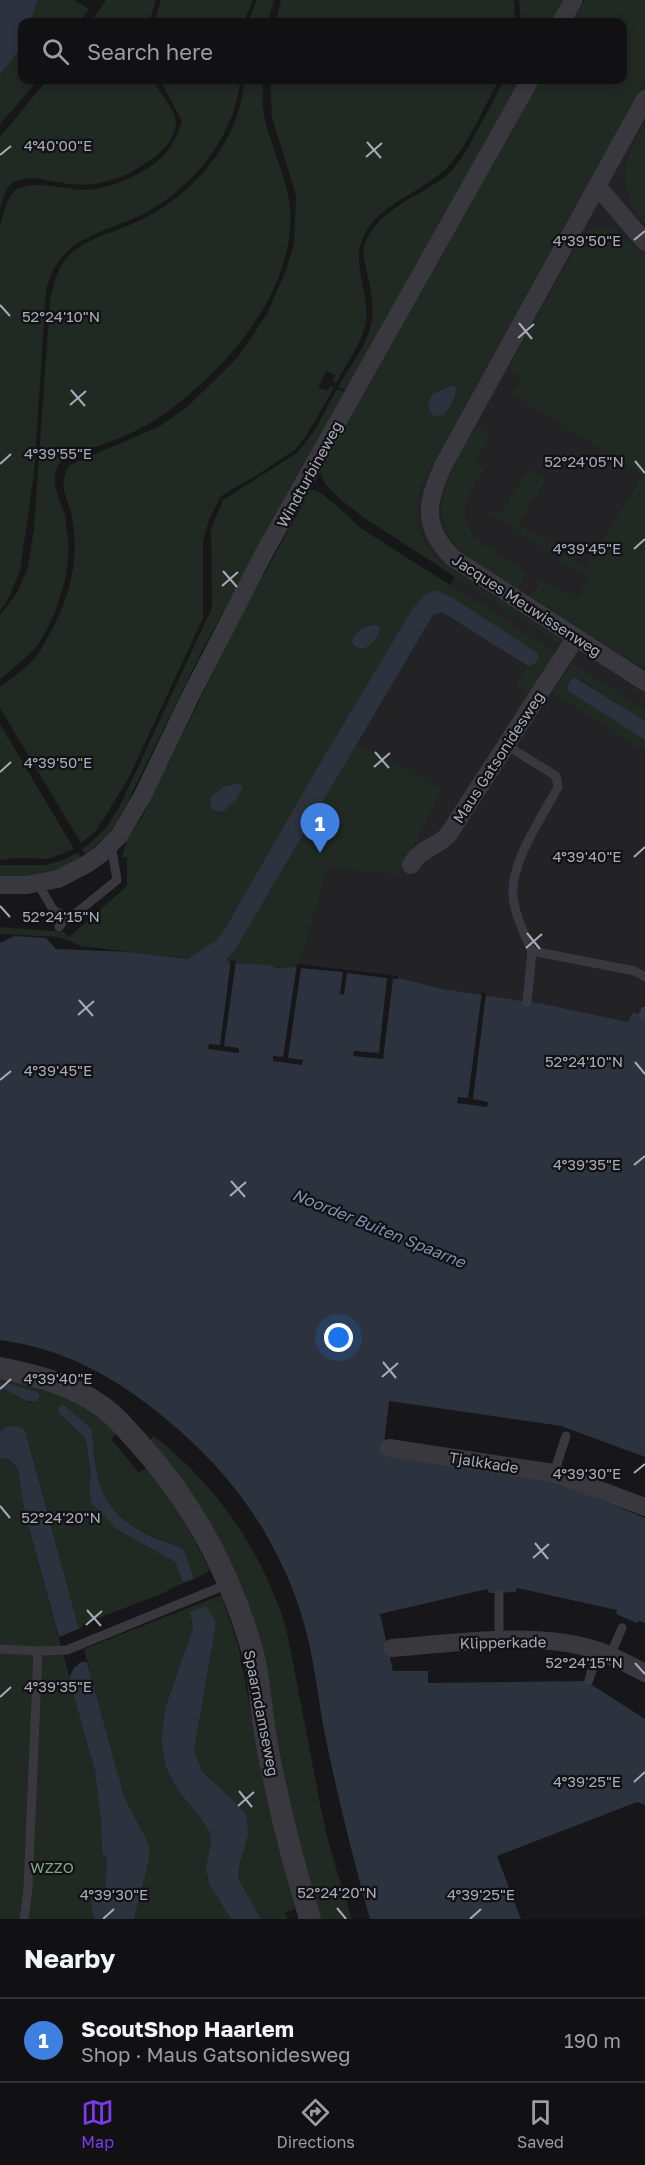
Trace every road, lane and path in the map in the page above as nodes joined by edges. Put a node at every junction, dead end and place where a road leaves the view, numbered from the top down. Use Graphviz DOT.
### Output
graph roads {
  1 [pos="574,0"];
  2 [pos="563,18"];
  3 [pos="528,84"];
  4 [pos="645,99"];
  5 [pos="597,186"];
  6 [pos="645,242"];
  7 [pos="576,638"];
  8 [pos="645,682"];
  9 [pos="506,745"];
  10 [pos="111,845"];
  11 [pos="411,865"];
  12 [pos="38,884"];
  13 [pos="0,885"];
  14 [pos="67,916"];
  15 [pos="59,927"];
  16 [pos="532,951"];
  17 [pos="645,977"];
  18 [pos="527,1002"];
  19 [pos="0,1368"];
  20 [pos="566,1436"];
  21 [pos="389,1448"];
  22 [pos="554,1473"];
  23 [pos="645,1507"];
  24 [pos="228,1584"];
  25 [pos="499,1594"];
  26 [pos="622,1628"];
  27 [pos="500,1639"];
  28 [pos="392,1648"];
  29 [pos="0,1649"];
  30 [pos="38,1651"];
  31 [pos="604,1653"];
  32 [pos="645,1673"];
  33 [pos="590,1680"];
  34 [pos="24,1919"];
  35 [pos="310,1919"];
  1 -- 2 [label="street"];
  3 -- 10 [label="street, Windturbineweg"];
  4 -- 5 [label="street, Jacques Meuwissenweg"];
  5 -- 6 [label="street"];
  5 -- 7 [label="street, Jacques Meuwissenweg"];
  7 -- 8 [label="street, Jacques Meuwissenweg"];
  7 -- 9 [label="street, Maus Gatsonidesweg"];
  9 -- 11 [label="street, Maus Gatsonidesweg"];
  9 -- 16 [label="lane"];
  10 -- 12 [label="street, Windturbineweg"];
  10 -- 14 [label="lane"];
  12 -- 13 [label="street, Windturbineweg"];
  12 -- 14 [label="lane"];
  14 -- 15 [label="lane"];
  16 -- 17 [label="lane"];
  16 -- 18 [label="lane"];
  19 -- 24 [label="street, Spaarndamseweg"];
  20 -- 22 [label="lane"];
  21 -- 22 [label="street, Tjalkkade"];
  22 -- 23 [label="street, Tjalkkade"];
  24 -- 30 [label="lane"];
  24 -- 35 [label="street, Spaarndamseweg"];
  25 -- 27 [label="lane"];
  26 -- 31 [label="lane"];
  27 -- 28 [label="street, Klipperkade"];
  27 -- 31 [label="street, Klipperkade"];
  29 -- 30 [label="lane"];
  30 -- 34 [label="lane"];
  31 -- 32 [label="street, Klipperkade"];
  31 -- 33 [label="lane"];
}
